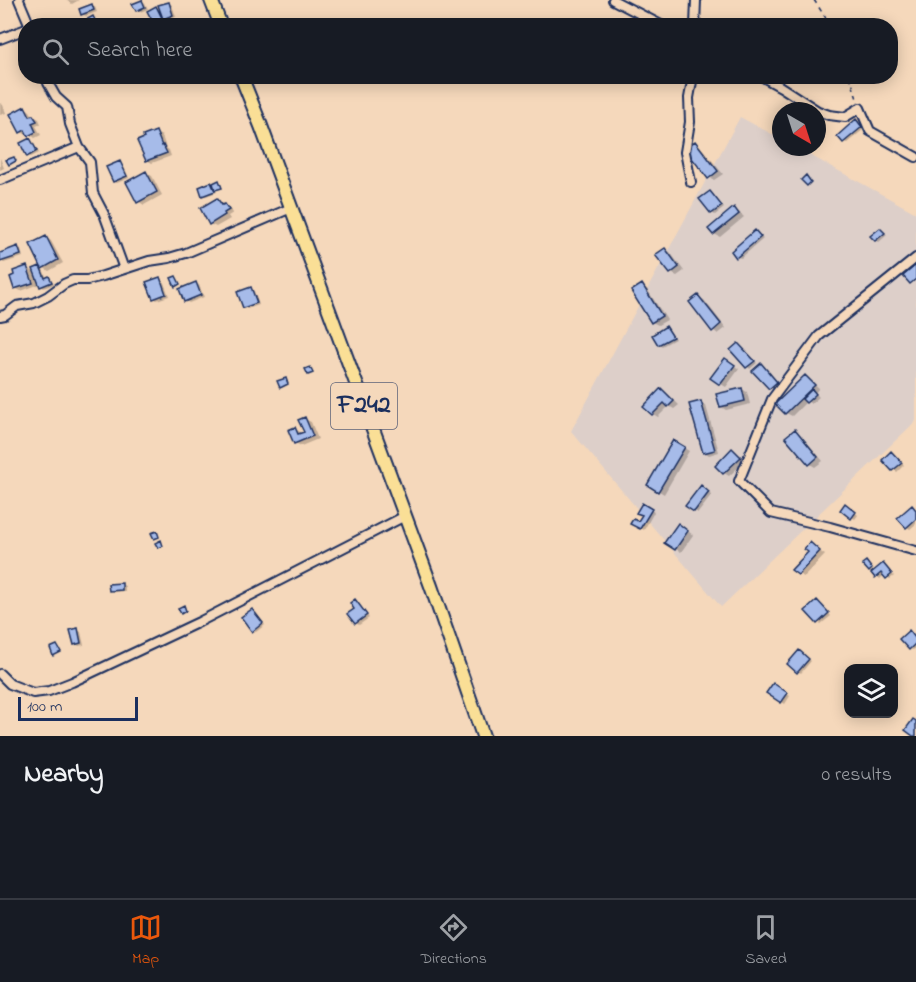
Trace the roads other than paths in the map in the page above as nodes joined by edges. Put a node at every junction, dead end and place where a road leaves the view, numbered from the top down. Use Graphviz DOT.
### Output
graph roads {
  1 [pos="19,0"];
  2 [pos="211,0"];
  3 [pos="613,0"];
  4 [pos="696,0"];
  5 [pos="27,18"];
  6 [pos="218,18"];
  7 [pos="648,18"];
  8 [pos="695,18"];
  9 [pos="18,32"];
  10 [pos="0,39"];
  11 [pos="49,84"];
  12 [pos="244,84"];
  13 [pos="692,84"];
  14 [pos="774,84"];
  15 [pos="79,147"];
  16 [pos="916,157"];
  17 [pos="0,180"];
  18 [pos="691,182"];
  19 [pos="291,208"];
  20 [pos="916,258"];
  21 [pos="124,269"];
  22 [pos="0,316"];
  23 [pos="405,516"];
  24 [pos="916,551"];
  25 [pos="0,674"];
  26 [pos="480,735"];
  1 -- 5 [label="street"];
  2 -- 6 [label="main road"];
  3 -- 7 [label="street"];
  4 -- 8 [label="street"];
  9 -- 10 [label="street"];
  11 -- 15 [label="street"];
  12 -- 19 [label="main road, F242"];
  13 -- 18 [label="street"];
  14 -- 16 [label="street"];
  15 -- 17 [label="street"];
  15 -- 21 [label="street"];
  19 -- 21 [label="street"];
  19 -- 23 [label="main road, F242"];
  20 -- 24 [label="street"];
  21 -- 22 [label="street"];
  23 -- 25 [label="street"];
  23 -- 26 [label="main road, F242"];
}
